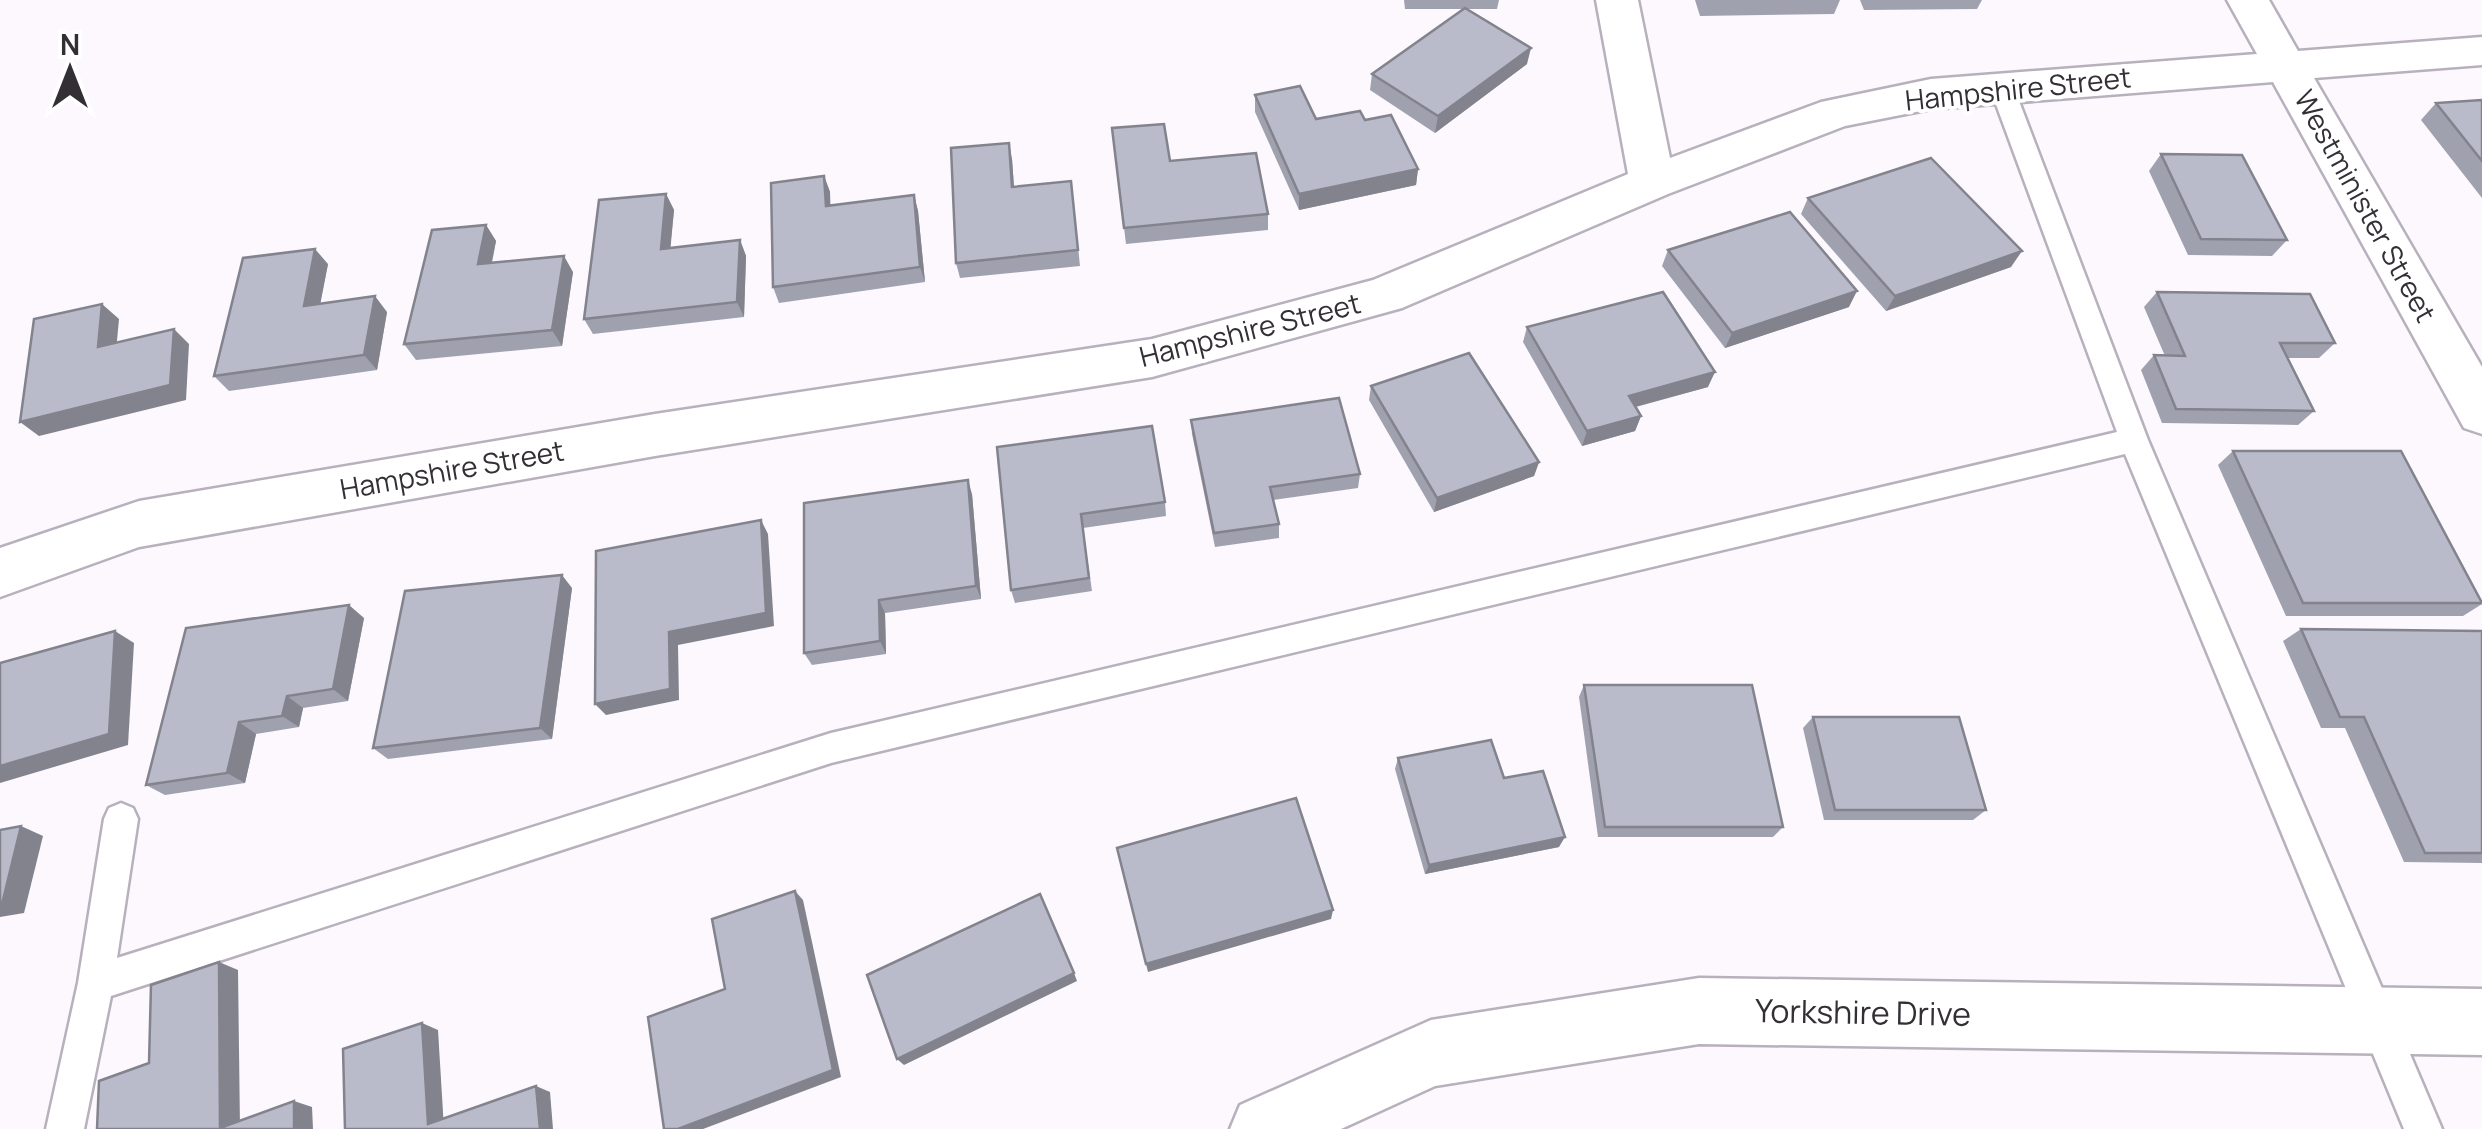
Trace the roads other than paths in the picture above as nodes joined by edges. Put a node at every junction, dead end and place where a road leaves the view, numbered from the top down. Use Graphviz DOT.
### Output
graph roads {
  1 [pos="1617,0"];
  2 [pos="2248,0"];
  3 [pos="2482,50"];
  4 [pos="2285,64"];
  5 [pos="2002,88"];
  6 [pos="1652,182"];
  7 [pos="2482,413"];
  8 [pos="2134,440"];
  9 [pos="0,574"];
  10 [pos="121,819"];
  11 [pos="96,983"];
  12 [pos="2380,1020"];
  13 [pos="2482,1022"];
  14 [pos="65,1129"];
  15 [pos="1264,1129"];
  16 [pos="2423,1129"];
  1 -- 6 [label="street"];
  2 -- 4 [label="street, Westminister Street"];
  3 -- 4 [label="street, Hampshire Street"];
  4 -- 5 [label="street, Hampshire Street"];
  4 -- 7 [label="street, Westminister Street"];
  5 -- 6 [label="street, Hampshire Street"];
  5 -- 8 [label="lane"];
  6 -- 9 [label="street, Hampshire Street"];
  8 -- 11 [label="lane"];
  8 -- 12 [label="lane"];
  10 -- 11 [label="lane"];
  11 -- 14 [label="lane"];
  12 -- 13 [label="street, Yorkshire Drive"];
  12 -- 15 [label="street, Yorkshire Drive"];
  12 -- 16 [label="lane"];
}
